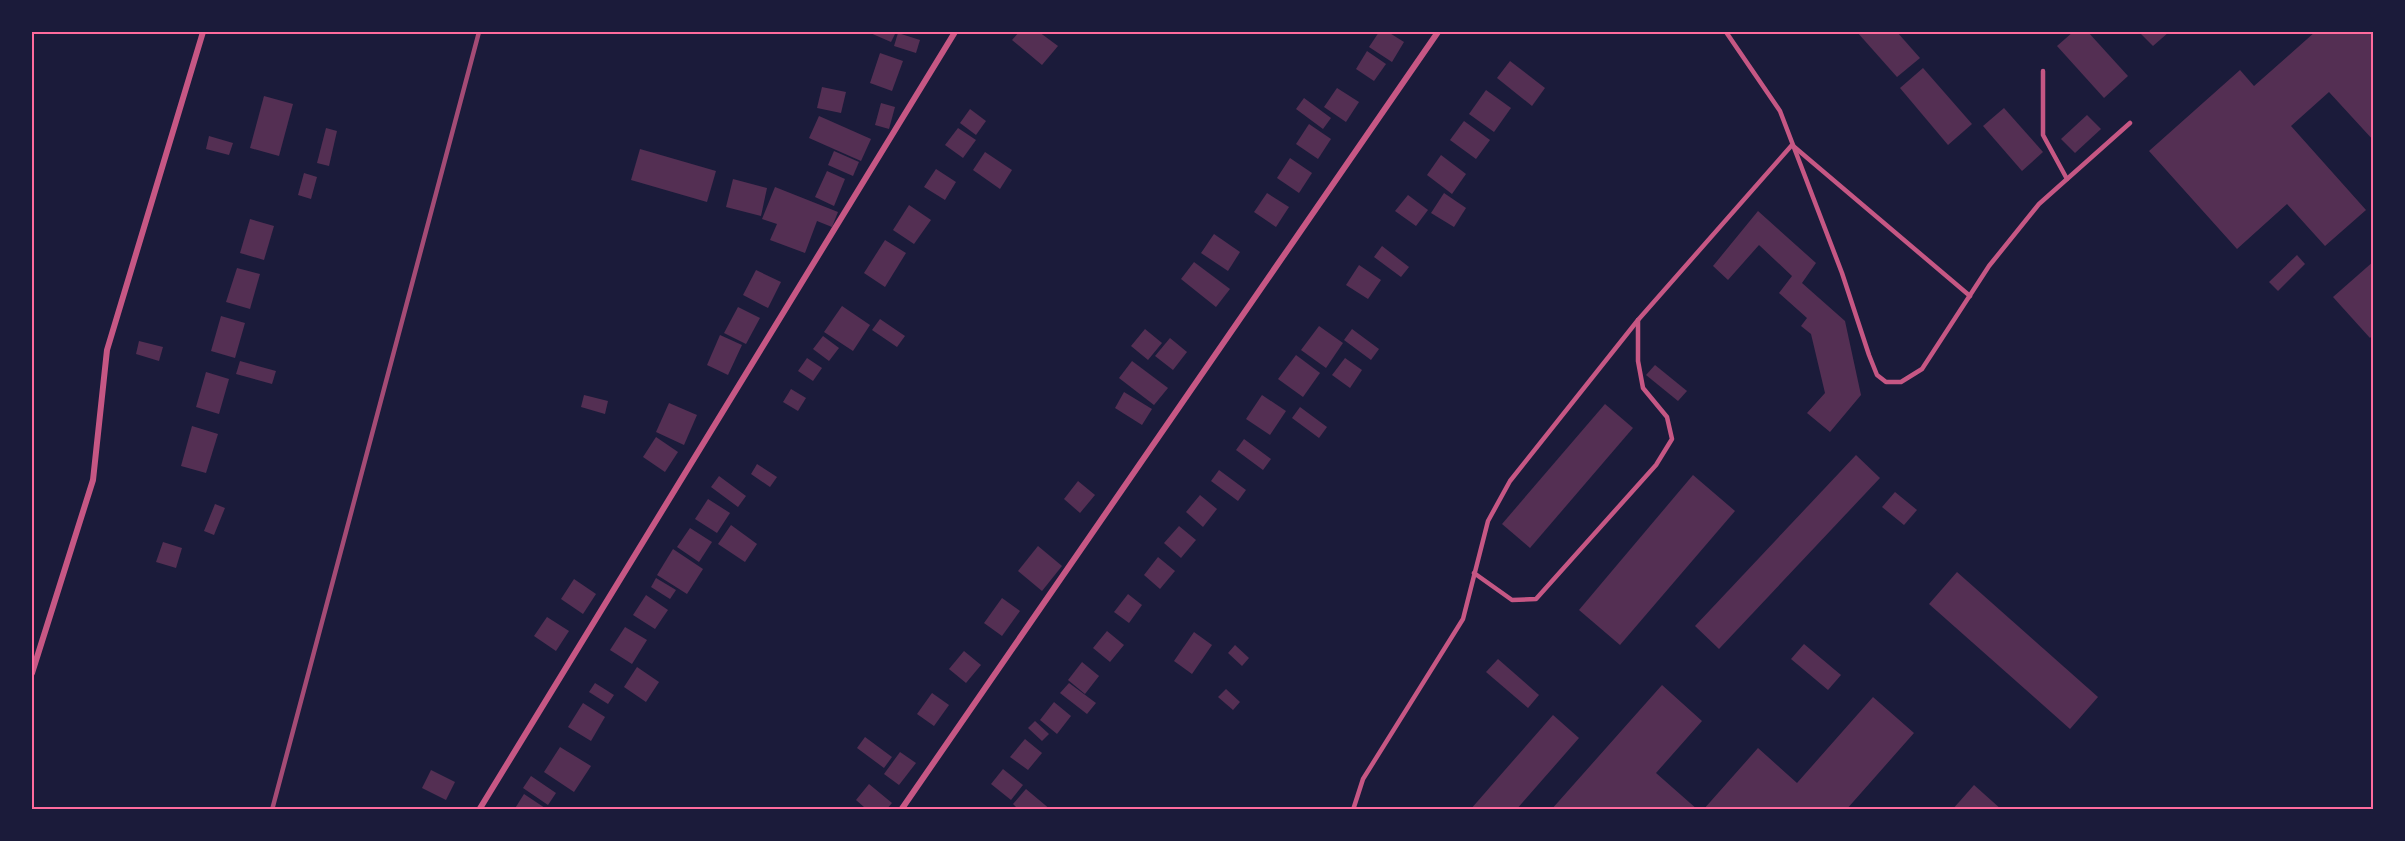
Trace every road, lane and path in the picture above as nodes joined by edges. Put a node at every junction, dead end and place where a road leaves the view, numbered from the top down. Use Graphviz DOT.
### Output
graph roads {
  1 [pos="203,32"];
  2 [pos="955,32"];
  3 [pos="1438,32"];
  4 [pos="1726,32"];
  5 [pos="2043,71"];
  6 [pos="2130,123"];
  7 [pos="1792,145"];
  8 [pos="2067,179"];
  9 [pos="1970,296"];
  10 [pos="1638,320"];
  11 [pos="1474,573"];
  12 [pos="32,673"];
  13 [pos="479,810"];
  14 [pos="901,810"];
  15 [pos="1353,810"];
  1 -- 12 [label="street"];
  2 -- 13 [label="street"];
  3 -- 14 [label="street"];
  4 -- 7 [label="lane"];
  5 -- 8 [label="lane"];
  6 -- 8 [label="lane"];
  7 -- 9 [label="lane"];
  7 -- 9 [label="lane"];
  7 -- 10 [label="lane"];
  8 -- 9 [label="lane"];
  10 -- 11 [label="lane"];
  10 -- 11 [label="lane"];
  11 -- 15 [label="lane"];
}
